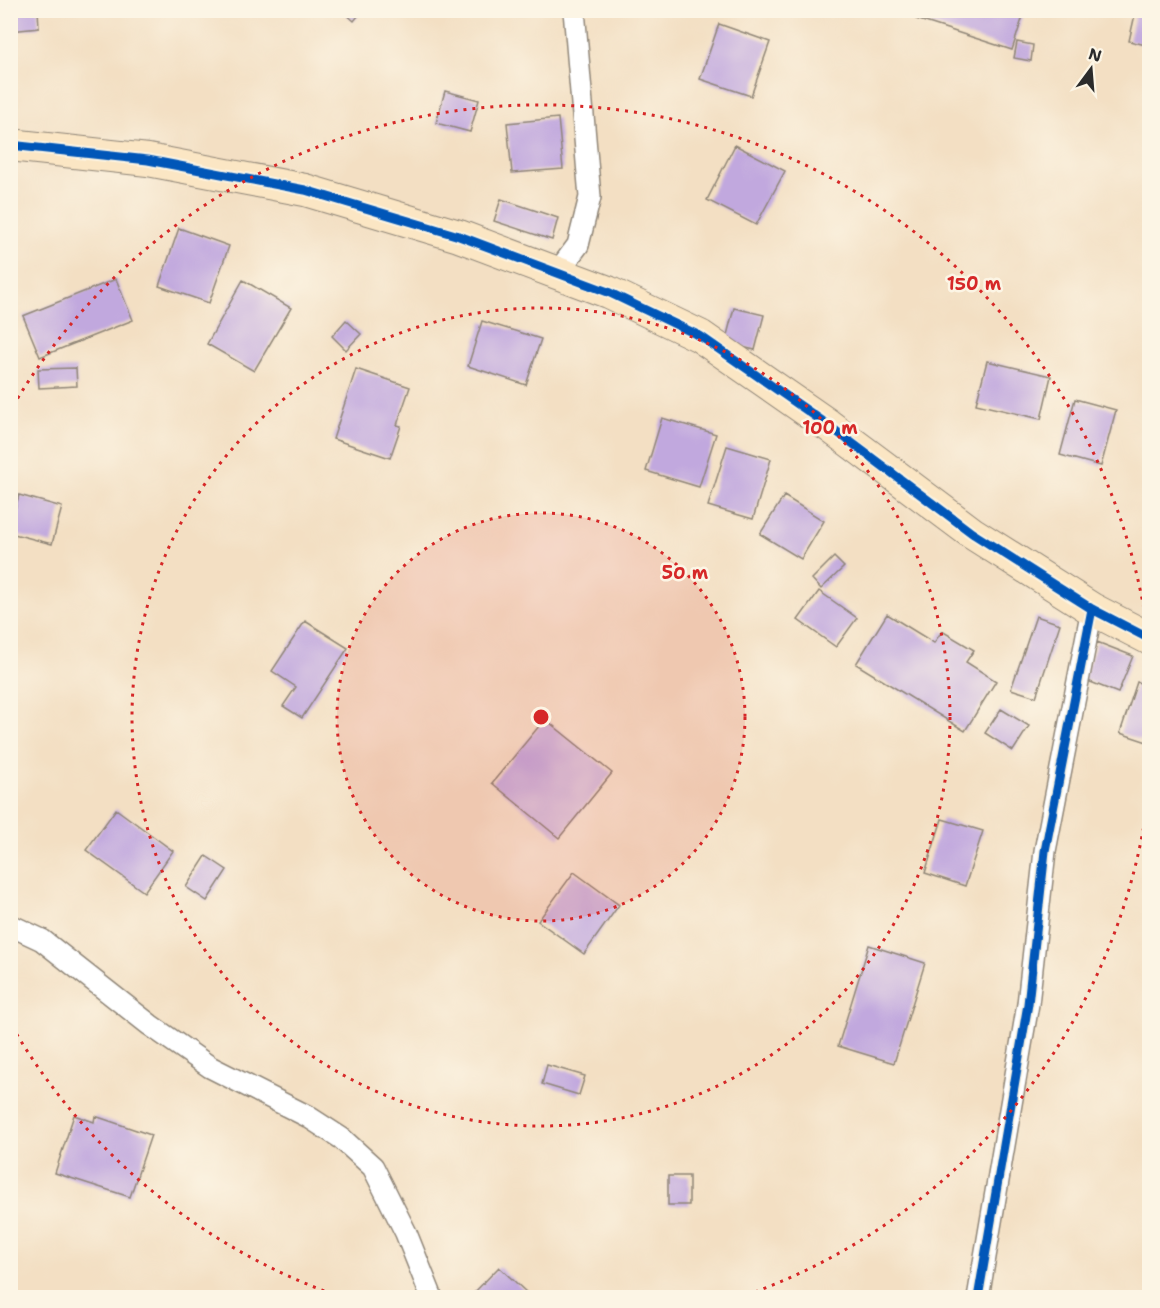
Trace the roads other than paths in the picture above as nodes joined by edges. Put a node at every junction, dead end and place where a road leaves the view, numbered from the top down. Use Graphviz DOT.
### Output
graph roads {
  1 [pos="574,10"];
  2 [pos="10,145"];
  3 [pos="557,273"];
  4 [pos="1092,609"];
  5 [pos="1149,639"];
  6 [pos="10,925"];
  7 [pos="432,1298"];
  8 [pos="978,1298"];
  1 -- 3 [label="street"];
  2 -- 3 [label="street"];
  3 -- 4 [label="street"];
  4 -- 5 [label="street"];
  4 -- 8 [label="street"];
  6 -- 7 [label="street"];
}
